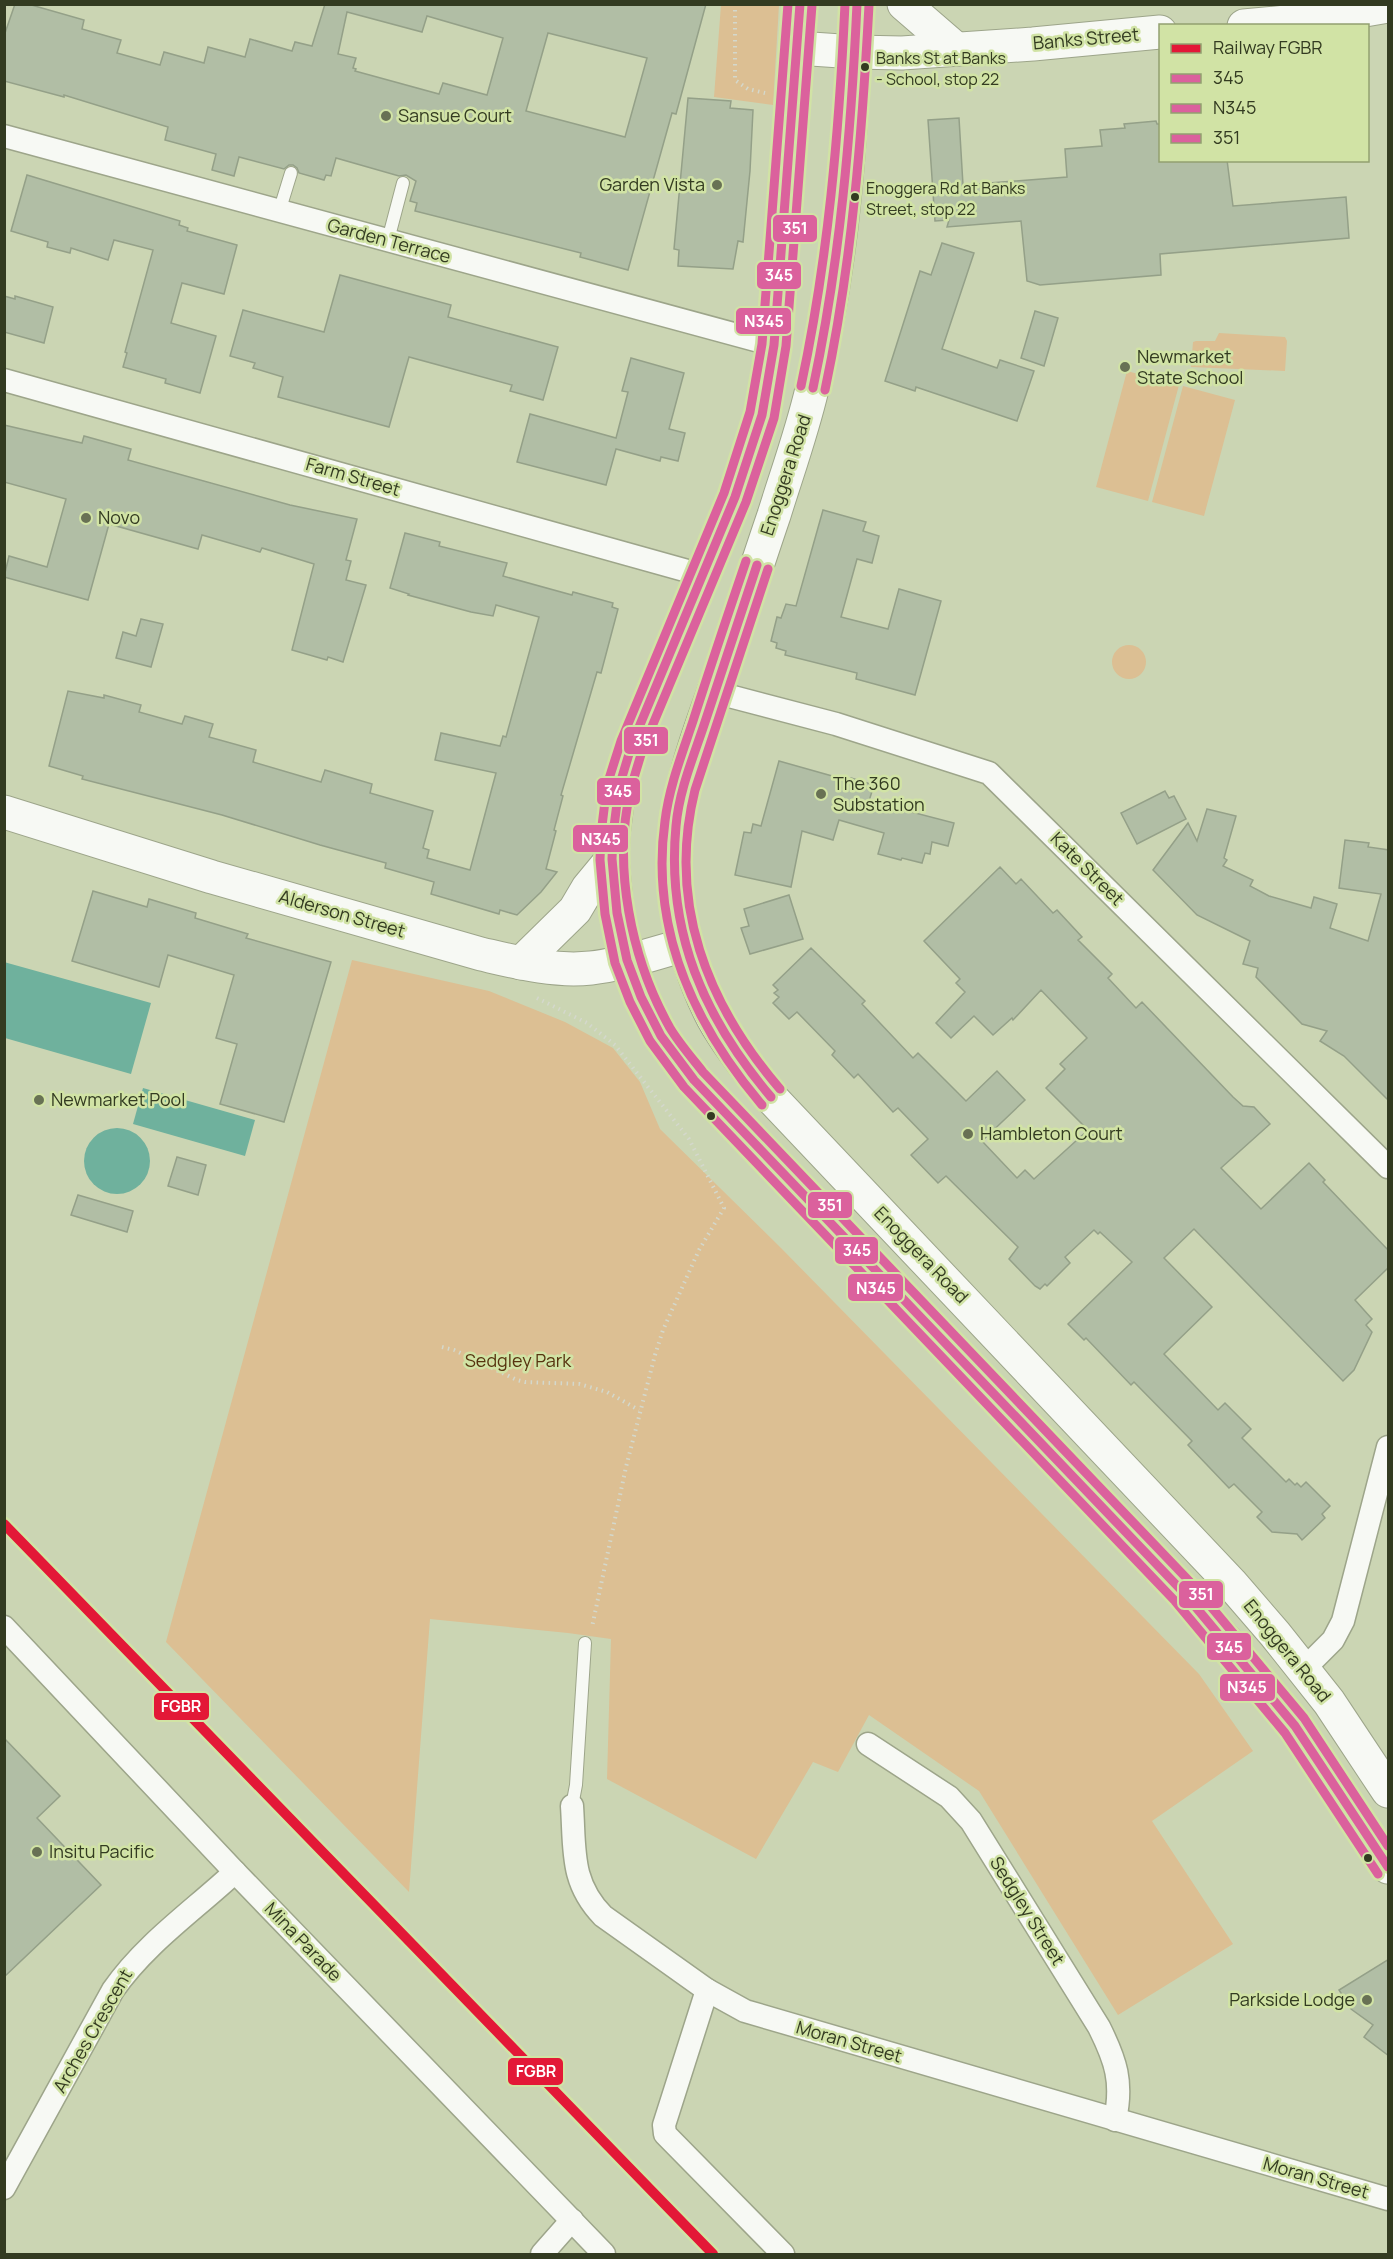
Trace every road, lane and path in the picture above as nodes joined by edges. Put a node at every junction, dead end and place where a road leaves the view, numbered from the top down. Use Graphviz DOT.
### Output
graph roads {
  1 [pos="735,4"];
  2 [pos="800,4"];
  3 [pos="857,4"];
  4 [pos="904,4"];
  5 [pos="1389,6"];
  6 [pos="1305,12"];
  7 [pos="1253,24"];
  8 [pos="1159,32"];
  9 [pos="796,48"];
  10 [pos="956,49"];
  11 [pos="855,52"];
  12 [pos="766,93"];
  13 [pos="4,136"];
  14 [pos="291,173"];
  15 [pos="403,183"];
  16 [pos="279,212"];
  17 [pos="388,240"];
  18 [pos="774,345"];
  19 [pos="4,380"];
  20 [pos="702,575"];
  21 [pos="714,692"];
  22 [pos="4,812"];
  23 [pos="612,859"];
  24 [pos="685,945"];
  25 [pos="627,960"];
  26 [pos="522,963"];
  27 [pos="530,995"];
  28 [pos="1389,1167"];
  29 [pos="442,1347"];
  30 [pos="639,1410"];
  31 [pos="1389,1447"];
  32 [pos="4,1626"];
  33 [pos="585,1643"];
  34 [pos="1304,1669"];
  35 [pos="868,1744"];
  36 [pos="1389,1791"];
  37 [pos="572,1806"];
  38 [pos="1389,1867"];
  39 [pos="235,1872"];
  40 [pos="706,1990"];
  41 [pos="1115,2120"];
  42 [pos="4,2188"];
  43 [pos="1389,2199"];
  44 [pos="572,2220"];
  45 [pos="542,2254"];
  46 [pos="604,2254"];
  47 [pos="783,2254"];
  1 -- 12 [label="path"];
  2 -- 9 [label="main road"];
  3 -- 11 [label="main road, Enoggera Road"];
  4 -- 10 [label="main road"];
  5 -- 6 [label="main road"];
  6 -- 7 [label="main road"];
  8 -- 10 [label="main road, Banks Street"];
  9 -- 11 [label="main road, Banks Street"];
  9 -- 18 [label="main road"];
  10 -- 11 [label="main road, Banks Street"];
  11 -- 21 [label="main road, Enoggera Road"];
  13 -- 16 [label="street, Garden Terrace"];
  14 -- 16 [label="lane"];
  15 -- 17 [label="lane"];
  16 -- 17 [label="street, Garden Terrace"];
  17 -- 18 [label="street, Garden Terrace"];
  18 -- 20 [label="main road"];
  19 -- 20 [label="street, Farm Street"];
  20 -- 23 [label="main road"];
  21 -- 24 [label="main road, Enoggera Road"];
  21 -- 28 [label="street, Kate Street"];
  22 -- 26 [label="main road, Alderson Street"];
  23 -- 25 [label="main road"];
  23 -- 26 [label="main road"];
  24 -- 25 [label="main road, Alderson Street"];
  24 -- 34 [label="main road, Enoggera Road"];
  25 -- 26 [label="main road, Alderson Street"];
  25 -- 38 [label="main road"];
  27 -- 30 [label="path"];
  29 -- 30 [label="path"];
  30 -- 33 [label="path"];
  31 -- 34 [label="street"];
  32 -- 39 [label="street, Mina Parade"];
  33 -- 37 [label="lane, Moran Street"];
  34 -- 36 [label="main road, Enoggera Road"];
  35 -- 41 [label="street, Sedgley Street"];
  37 -- 40 [label="street, Moran Street"];
  39 -- 42 [label="street, Arches Crescent"];
  39 -- 44 [label="street, Mina Parade"];
  40 -- 41 [label="street, Moran Street"];
  40 -- 47 [label="street"];
  41 -- 43 [label="street, Moran Street"];
  44 -- 45 [label="street"];
  44 -- 46 [label="street, Mina Parade"];
}
